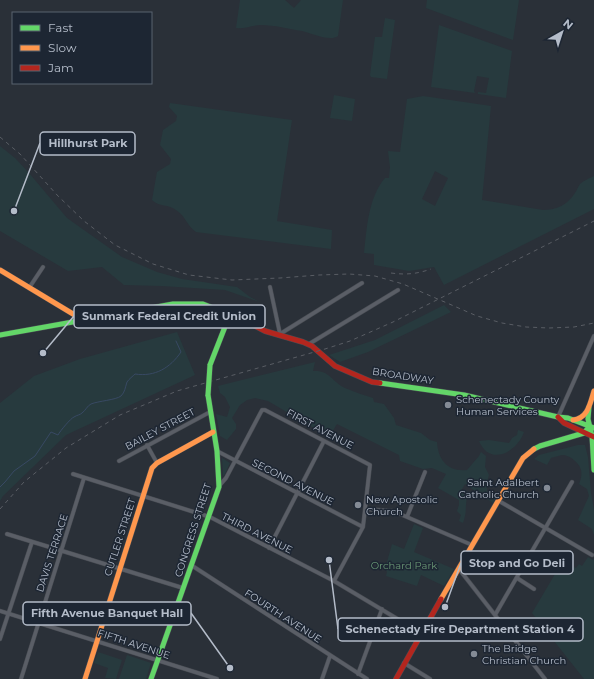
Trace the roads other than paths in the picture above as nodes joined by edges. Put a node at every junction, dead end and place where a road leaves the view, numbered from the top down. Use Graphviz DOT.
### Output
graph roads {
  1 [pos="43,267"];
  2 [pos="0,270"];
  3 [pos="362,283"];
  4 [pos="270,287"];
  5 [pos="30,288"];
  6 [pos="398,290"];
  7 [pos="230,314"];
  8 [pos="83,320"];
  9 [pos="0,334"];
  10 [pos="280,334"];
  11 [pos="594,336"];
  12 [pos="308,344"];
  13 [pos="594,391"];
  14 [pos="589,407"];
  15 [pos="210,412"];
  16 [pos="558,417"];
  17 [pos="573,420"];
  18 [pos="592,427"];
  19 [pos="213,432"];
  20 [pos="584,433"];
  21 [pos="593,437"];
  22 [pos="324,441"];
  23 [pos="147,445"];
  24 [pos="217,451"];
  25 [pos="236,460"];
  26 [pos="119,461"];
  27 [pos="157,463"];
  28 [pos="594,470"];
  29 [pos="425,472"];
  30 [pos="73,474"];
  31 [pos="84,478"];
  32 [pos="572,482"];
  33 [pos="218,487"];
  34 [pos="298,493"];
  35 [pos="143,496"];
  36 [pos="499,501"];
  37 [pos="365,509"];
  38 [pos="207,516"];
  39 [pos="407,517"];
  40 [pos="363,527"];
  41 [pos="546,528"];
  42 [pos="7,534"];
  43 [pos="32,542"];
  44 [pos="472,545"];
  45 [pos="269,548"];
  46 [pos="61,550"];
  47 [pos="592,555"];
  48 [pos="191,565"];
  49 [pos="119,569"];
  50 [pos="459,569"];
  51 [pos="516,578"];
  52 [pos="334,581"];
  53 [pos="182,588"];
  54 [pos="534,589"];
  55 [pos="382,609"];
  56 [pos="0,611"];
  57 [pos="8,613"];
  58 [pos="495,615"];
  59 [pos="38,622"];
  60 [pos="421,633"];
  61 [pos="0,640"];
  62 [pos="97,641"];
  63 [pos="330,656"];
  64 [pos="158,661"];
  65 [pos="404,663"];
  66 [pos="358,674"];
  67 [pos="21,679"];
  68 [pos="85,679"];
  69 [pos="151,679"];
  70 [pos="217,679"];
  71 [pos="322,679"];
  72 [pos="367,679"];
  73 [pos="396,679"];
  74 [pos="430,679"];
  75 [pos="545,679"];
  1 -- 5 [label="street"];
  2 -- 5 [label="main road"];
  3 -- 10 [label="street"];
  4 -- 10 [label="street"];
  5 -- 8 [label="main road"];
  6 -- 12 [label="street"];
  7 -- 8 [label="main road, BROADWAY"];
  7 -- 10 [label="main road, BROADWAY"];
  7 -- 15 [label="main road, CONGRESS STREET, bridge"];
  8 -- 9 [label="main road, BROADWAY"];
  10 -- 12 [label="main road, BROADWAY"];
  11 -- 16 [label="street"];
  12 -- 16 [label="main road, BROADWAY"];
  13 -- 14 [label="main road"];
  14 -- 17 [label="main road"];
  14 -- 18 [label="main road"];
  15 -- 19 [label="main road, CONGRESS STREET"];
  15 -- 23 [label="street, BAILEY STREET"];
  16 -- 17 [label="main road, BROADWAY"];
  16 -- 20 [label="main road, BROADWAY"];
  17 -- 18 [label="main road, BROADWAY"];
  18 -- 20 [label="main road"];
  18 -- 21 [label="main road"];
  19 -- 24 [label="main road, CONGRESS STREET"];
  19 -- 27 [label="main road"];
  20 -- 21 [label="main road, BROADWAY"];
  20 -- 36 [label="main road"];
  21 -- 28 [label="main road"];
  22 -- 25 [label="street, FIRST AVENUE"];
  22 -- 34 [label="street"];
  22 -- 37 [label="street, FIRST AVENUE"];
  23 -- 26 [label="street, BAILEY STREET"];
  23 -- 27 [label="street"];
  24 -- 25 [label="street, SECOND AVENUE"];
  24 -- 33 [label="main road, CONGRESS STREET"];
  25 -- 33 [label="street"];
  25 -- 34 [label="street, SECOND AVENUE"];
  27 -- 35 [label="main road, CUTLER STREET"];
  29 -- 39 [label="street"];
  30 -- 31 [label="street, THIRD AVENUE"];
  31 -- 35 [label="street, THIRD AVENUE"];
  31 -- 46 [label="street, DAVIS TERRACE"];
  32 -- 41 [label="street"];
  33 -- 38 [label="main road, CONGRESS STREET"];
  34 -- 40 [label="street, SECOND AVENUE"];
  34 -- 45 [label="street"];
  35 -- 38 [label="street, THIRD AVENUE"];
  35 -- 49 [label="main road, CUTLER STREET"];
  36 -- 41 [label="street"];
  36 -- 44 [label="main road"];
  37 -- 39 [label="street"];
  37 -- 40 [label="street"];
  38 -- 45 [label="street, THIRD AVENUE"];
  38 -- 48 [label="main road, CONGRESS STREET"];
  39 -- 44 [label="street"];
  40 -- 52 [label="street"];
  41 -- 47 [label="street"];
  41 -- 51 [label="street"];
  42 -- 43 [label="street"];
  43 -- 46 [label="street"];
  43 -- 57 [label="street"];
  44 -- 50 [label="main road"];
  45 -- 52 [label="street, THIRD AVENUE"];
  46 -- 49 [label="street"];
  46 -- 59 [label="street, DAVIS TERRACE"];
  48 -- 53 [label="main road, CONGRESS STREET"];
  48 -- 63 [label="street, FOURTH AVENUE"];
  49 -- 53 [label="street"];
  49 -- 62 [label="main road, CUTLER STREET"];
  50 -- 58 [label="street"];
  50 -- 60 [label="main road"];
  51 -- 54 [label="street"];
  51 -- 58 [label="street"];
  52 -- 55 [label="street, THIRD AVENUE"];
  53 -- 64 [label="main road, CONGRESS STREET"];
  55 -- 60 [label="street, THIRD AVENUE"];
  55 -- 66 [label="street"];
  56 -- 57 [label="street, FIFTH AVENUE"];
  57 -- 59 [label="street, FIFTH AVENUE"];
  57 -- 61 [label="street"];
  58 -- 75 [label="street"];
  59 -- 62 [label="street, FIFTH AVENUE"];
  59 -- 67 [label="street, DAVIS TERRACE"];
  60 -- 65 [label="main road"];
  62 -- 64 [label="street, FIFTH AVENUE"];
  62 -- 68 [label="main road, CUTLER STREET"];
  63 -- 66 [label="street, FOURTH AVENUE"];
  63 -- 71 [label="street"];
  64 -- 69 [label="main road, CONGRESS STREET"];
  64 -- 70 [label="street, FIFTH AVENUE"];
  65 -- 73 [label="main road"];
  65 -- 74 [label="street"];
  66 -- 72 [label="street, FOURTH AVENUE"];
}
